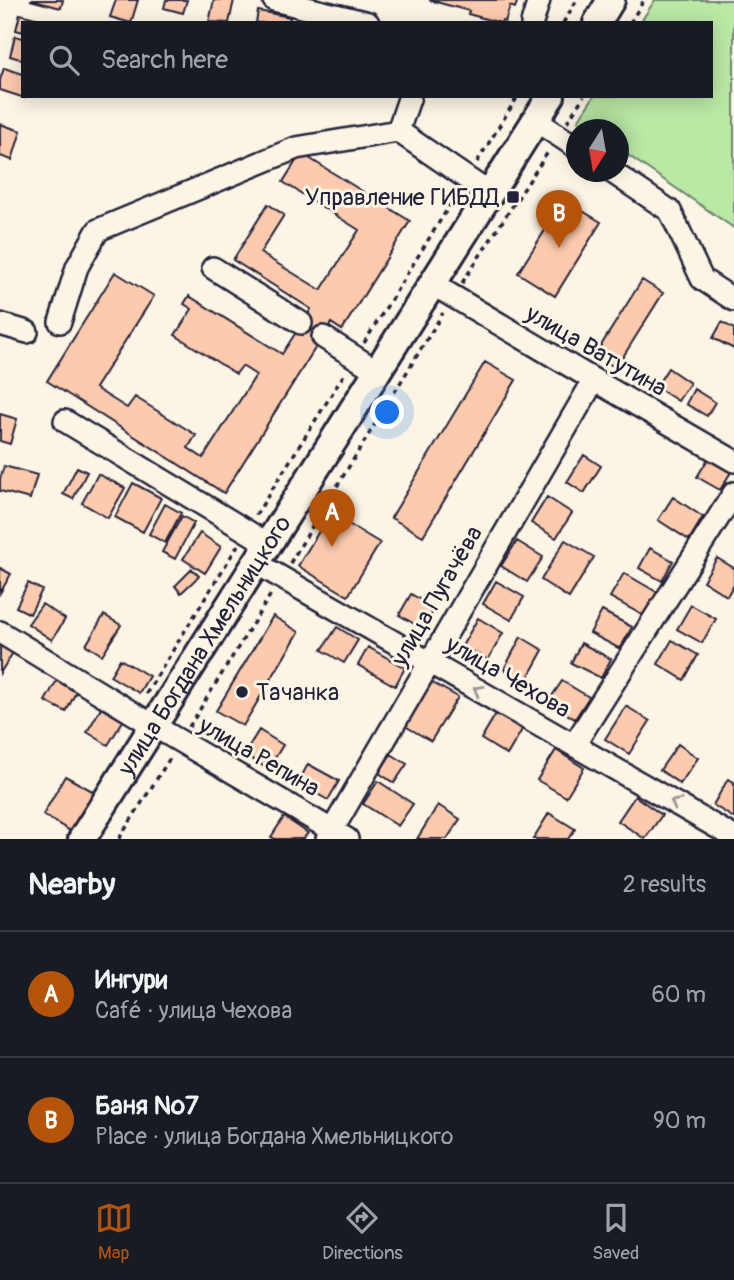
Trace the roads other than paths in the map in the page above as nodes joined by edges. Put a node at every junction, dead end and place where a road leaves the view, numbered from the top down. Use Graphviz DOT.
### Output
graph roads {
  1 [pos="274,0"];
  2 [pos="538,0"];
  3 [pos="611,0"];
  4 [pos="348,9"];
  5 [pos="365,21"];
  6 [pos="533,21"];
  7 [pos="598,21"];
  8 [pos="409,98"];
  9 [pos="550,98"];
  10 [pos="536,120"];
  11 [pos="398,131"];
  12 [pos="566,140"];
  13 [pos="627,182"];
  14 [pos="490,194"];
  15 [pos="214,268"];
  16 [pos="442,291"];
  17 [pos="734,300"];
  18 [pos="60,322"];
  19 [pos="302,323"];
  20 [pos="0,324"];
  21 [pos="26,332"];
  22 [pos="323,337"];
  23 [pos="377,371"];
  24 [pos="594,380"];
  25 [pos="65,421"];
  26 [pos="734,461"];
  27 [pos="734,493"];
  28 [pos="257,546"];
  29 [pos="0,632"];
  30 [pos="429,662"];
  31 [pos="144,719"];
  32 [pos="574,745"];
  33 [pos="336,836"];
  34 [pos="734,837"];
  35 [pos="82,839"];
  1 -- 4 [label="street"];
  2 -- 6 [label="street"];
  3 -- 7 [label="main road"];
  4 -- 5 [label="street"];
  8 -- 11 [label="street"];
  9 -- 10 [label="main road, улица Богдана Хмельницкого"];
  10 -- 12 [label="street"];
  10 -- 14 [label="main road, улица Богдана Хмельницкого"];
  11 -- 14 [label="street"];
  11 -- 18 [label="street"];
  13 -- 17 [label="street"];
  14 -- 16 [label="main road, улица Богдана Хмельницкого"];
  15 -- 19 [label="street"];
  16 -- 23 [label="main road, улица Богдана Хмельницкого"];
  16 -- 24 [label="street, улица Ватутина"];
  20 -- 21 [label="street"];
  22 -- 23 [label="street"];
  23 -- 28 [label="main road, улица Богдана Хмельницкого"];
  24 -- 26 [label="street, улица Ватутина"];
  24 -- 30 [label="street, улица Пугачёва"];
  25 -- 28 [label="street, улица Чехова"];
  27 -- 32 [label="street"];
  28 -- 30 [label="street, улица Чехова"];
  28 -- 31 [label="main road, улица Богдана Хмельницкого"];
  29 -- 31 [label="street, улица Репина"];
  32 -- 30 [label="street, улица Чехова, one-way"];
  30 -- 33 [label="street, улица Пугачёва"];
  31 -- 33 [label="street, улица Репина"];
  31 -- 35 [label="main road, улица Богдана Хмельницкого"];
  34 -- 32 [label="street, улица Чехова, one-way"];
}
